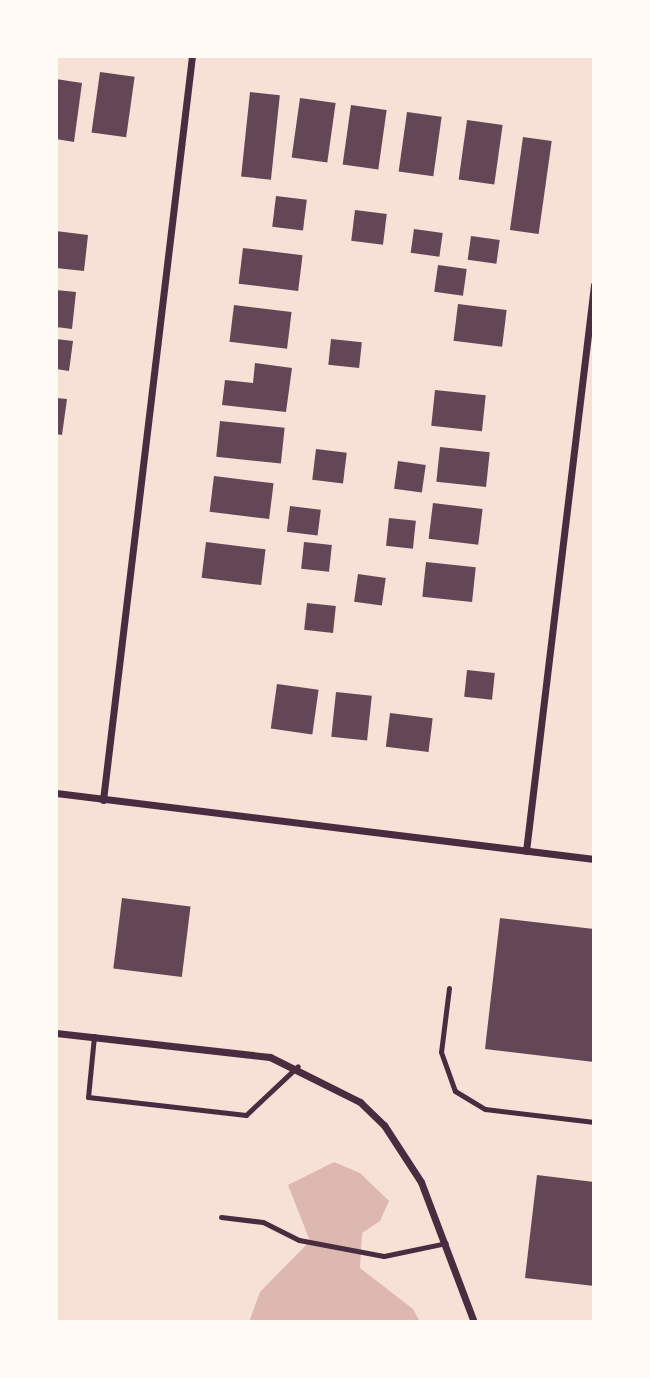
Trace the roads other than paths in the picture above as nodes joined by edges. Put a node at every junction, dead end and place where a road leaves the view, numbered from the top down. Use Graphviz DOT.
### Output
graph roads {
  1 [pos="192,56"];
  2 [pos="594,285"];
  3 [pos="56,793"];
  4 [pos="103,800"];
  5 [pos="526,851"];
  6 [pos="594,859"];
  7 [pos="449,988"];
  8 [pos="56,1033"];
  9 [pos="94,1036"];
  10 [pos="298,1066"];
  11 [pos="594,1122"];
  12 [pos="221,1217"];
  13 [pos="446,1243"];
  14 [pos="474,1322"];
  1 -- 4 [label="street"];
  2 -- 5 [label="street"];
  3 -- 4 [label="street"];
  4 -- 5 [label="street"];
  5 -- 6 [label="street"];
  7 -- 11 [label="lane"];
  8 -- 9 [label="street"];
  9 -- 10 [label="street"];
  9 -- 10 [label="lane"];
  10 -- 13 [label="street"];
  12 -- 13 [label="lane"];
  13 -- 14 [label="street"];
}
